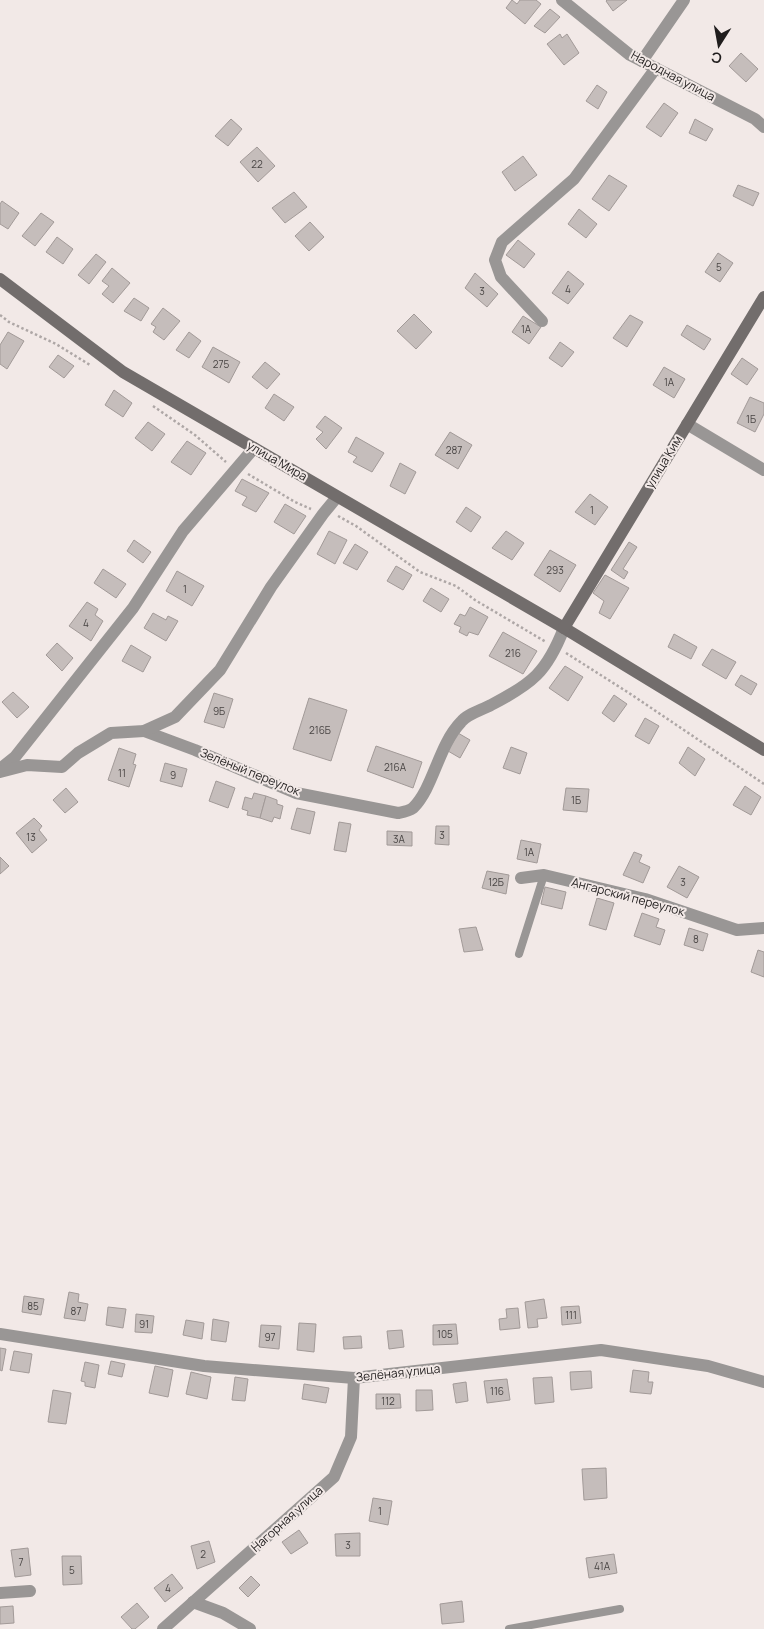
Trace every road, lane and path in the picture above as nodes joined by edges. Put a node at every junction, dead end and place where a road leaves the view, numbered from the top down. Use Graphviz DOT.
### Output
graph roads {
  1 [pos="562,0"];
  2 [pos="684,0"];
  3 [pos="642,61"];
  4 [pos="656,68"];
  5 [pos="764,127"];
  6 [pos="0,279"];
  7 [pos="764,297"];
  8 [pos="0,315"];
  9 [pos="542,321"];
  10 [pos="97,369"];
  11 [pos="147,401"];
  12 [pos="687,424"];
  13 [pos="254,448"];
  14 [pos="235,470"];
  15 [pos="764,470"];
  16 [pos="337,496"];
  17 [pos="323,514"];
  18 [pos="564,628"];
  19 [pos="556,648"];
  20 [pos="144,731"];
  21 [pos="764,750"];
  22 [pos="0,771"];
  23 [pos="764,784"];
  24 [pos="544,875"];
  25 [pos="521,878"];
  26 [pos="764,928"];
  27 [pos="519,954"];
  28 [pos="0,1334"];
  29 [pos="354,1378"];
  30 [pos="764,1382"];
  31 [pos="30,1591"];
  32 [pos="0,1593"];
  33 [pos="194,1602"];
  34 [pos="620,1609"];
  35 [pos="163,1629"];
  36 [pos="250,1629"];
  37 [pos="509,1629"];
  1 -- 3 [label="street, Народная улица"];
  2 -- 3 [label="street"];
  3 -- 4 [label="street, Народная улица"];
  4 -- 5 [label="street, Народная улица"];
  4 -- 9 [label="street"];
  6 -- 13 [label="street, улица Мира"];
  7 -- 12 [label="street, улица Ким"];
  8 -- 10 [label="path"];
  11 -- 14 [label="path"];
  12 -- 15 [label="street"];
  12 -- 18 [label="street, улица Ким"];
  13 -- 14 [label="street, Зелёный переулок"];
  13 -- 16 [label="street, улица Мира"];
  14 -- 17 [label="path"];
  14 -- 22 [label="street, Зелёный переулок"];
  16 -- 17 [label="street, Зелёный переулок"];
  16 -- 18 [label="street, улица Мира"];
  17 -- 19 [label="path"];
  17 -- 20 [label="street, Зелёный переулок"];
  18 -- 19 [label="street, Зелёный переулок"];
  18 -- 21 [label="street, улица Мира"];
  19 -- 20 [label="street, Зелёный переулок"];
  19 -- 23 [label="path"];
  20 -- 22 [label="street, Зелёный переулок"];
  24 -- 25 [label="street, Ангарский переулок"];
  24 -- 26 [label="street, Ангарский переулок"];
  24 -- 27 [label="lane"];
  28 -- 29 [label="street, Зелёная улица"];
  29 -- 30 [label="street, Зелёная улица"];
  29 -- 33 [label="street, Нагорная улица"];
  31 -- 32 [label="street"];
  33 -- 35 [label="street, Нагорная улица"];
  33 -- 36 [label="street"];
  34 -- 37 [label="lane"];
}
